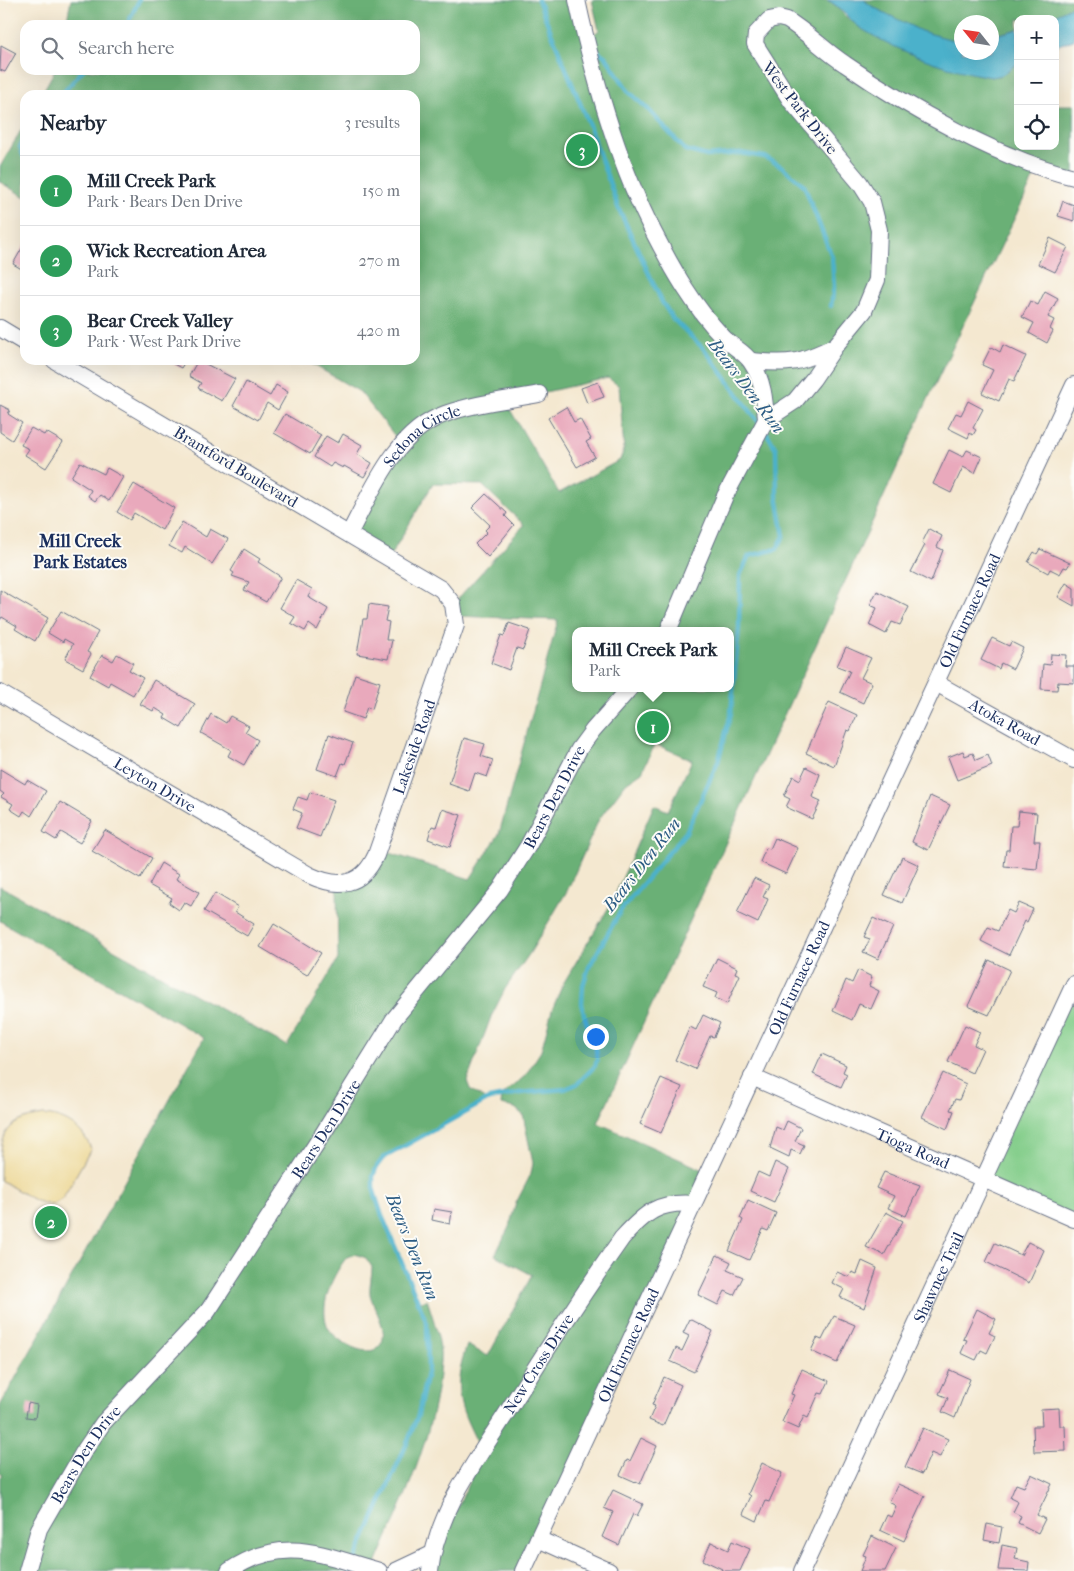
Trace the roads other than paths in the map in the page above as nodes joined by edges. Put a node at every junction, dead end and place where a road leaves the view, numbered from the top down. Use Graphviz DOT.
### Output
graph roads {
  1 [pos="577,0"];
  2 [pos="1074,177"];
  3 [pos="0,328"];
  4 [pos="20,340"];
  5 [pos="836,345"];
  6 [pos="751,361"];
  7 [pos="62,365"];
  8 [pos="1074,385"];
  9 [pos="539,394"];
  10 [pos="765,421"];
  11 [pos="349,534"];
  12 [pos="418,575"];
  13 [pos="670,627"];
  14 [pos="936,683"];
  15 [pos="626,692"];
  16 [pos="0,693"];
  17 [pos="1074,760"];
  18 [pos="310,875"];
  19 [pos="1074,984"];
  20 [pos="752,1077"];
  21 [pos="983,1179"];
  22 [pos="694,1204"];
  23 [pos="1074,1220"];
  24 [pos="538,1539"];
  25 [pos="432,1554"];
  26 [pos="374,1570"];
  27 [pos="26,1571"];
  28 [pos="230,1571"];
  29 [pos="396,1571"];
  30 [pos="430,1571"];
  31 [pos="523,1571"];
  32 [pos="609,1571"];
  33 [pos="802,1571"];
  1 -- 6 [label="street"];
  2 -- 5 [label="street, West Park Drive"];
  3 -- 4 [label="street"];
  5 -- 6 [label="street, West Park Drive"];
  5 -- 10 [label="street, West Park Drive"];
  6 -- 10 [label="street"];
  7 -- 11 [label="street, Brantford Boulevard"];
  8 -- 14 [label="street, Old Furnace Road"];
  9 -- 11 [label="street, Sedona Circle"];
  10 -- 13 [label="street"];
  11 -- 12 [label="street, Brantford Boulevard"];
  12 -- 18 [label="street, Lakeside Road"];
  14 -- 17 [label="street, Atoka Road"];
  14 -- 20 [label="street, Old Furnace Road"];
  15 -- 27 [label="street, Bears Den Drive"];
  16 -- 18 [label="street, Leyton Drive"];
  19 -- 21 [label="street, Shawnee Trail"];
  20 -- 21 [label="street, Tioga Road"];
  20 -- 22 [label="street, Old Furnace Road"];
  21 -- 23 [label="street, Tioga Road"];
  21 -- 33 [label="street, Shawnee Trail"];
  22 -- 24 [label="street, Old Furnace Road"];
  22 -- 25 [label="street, New Cross Drive"];
  24 -- 31 [label="street, Old Furnace Road"];
  24 -- 32 [label="street"];
  25 -- 29 [label="street"];
  25 -- 30 [label="street, New Cross Drive"];
  26 -- 28 [label="street"];
}
